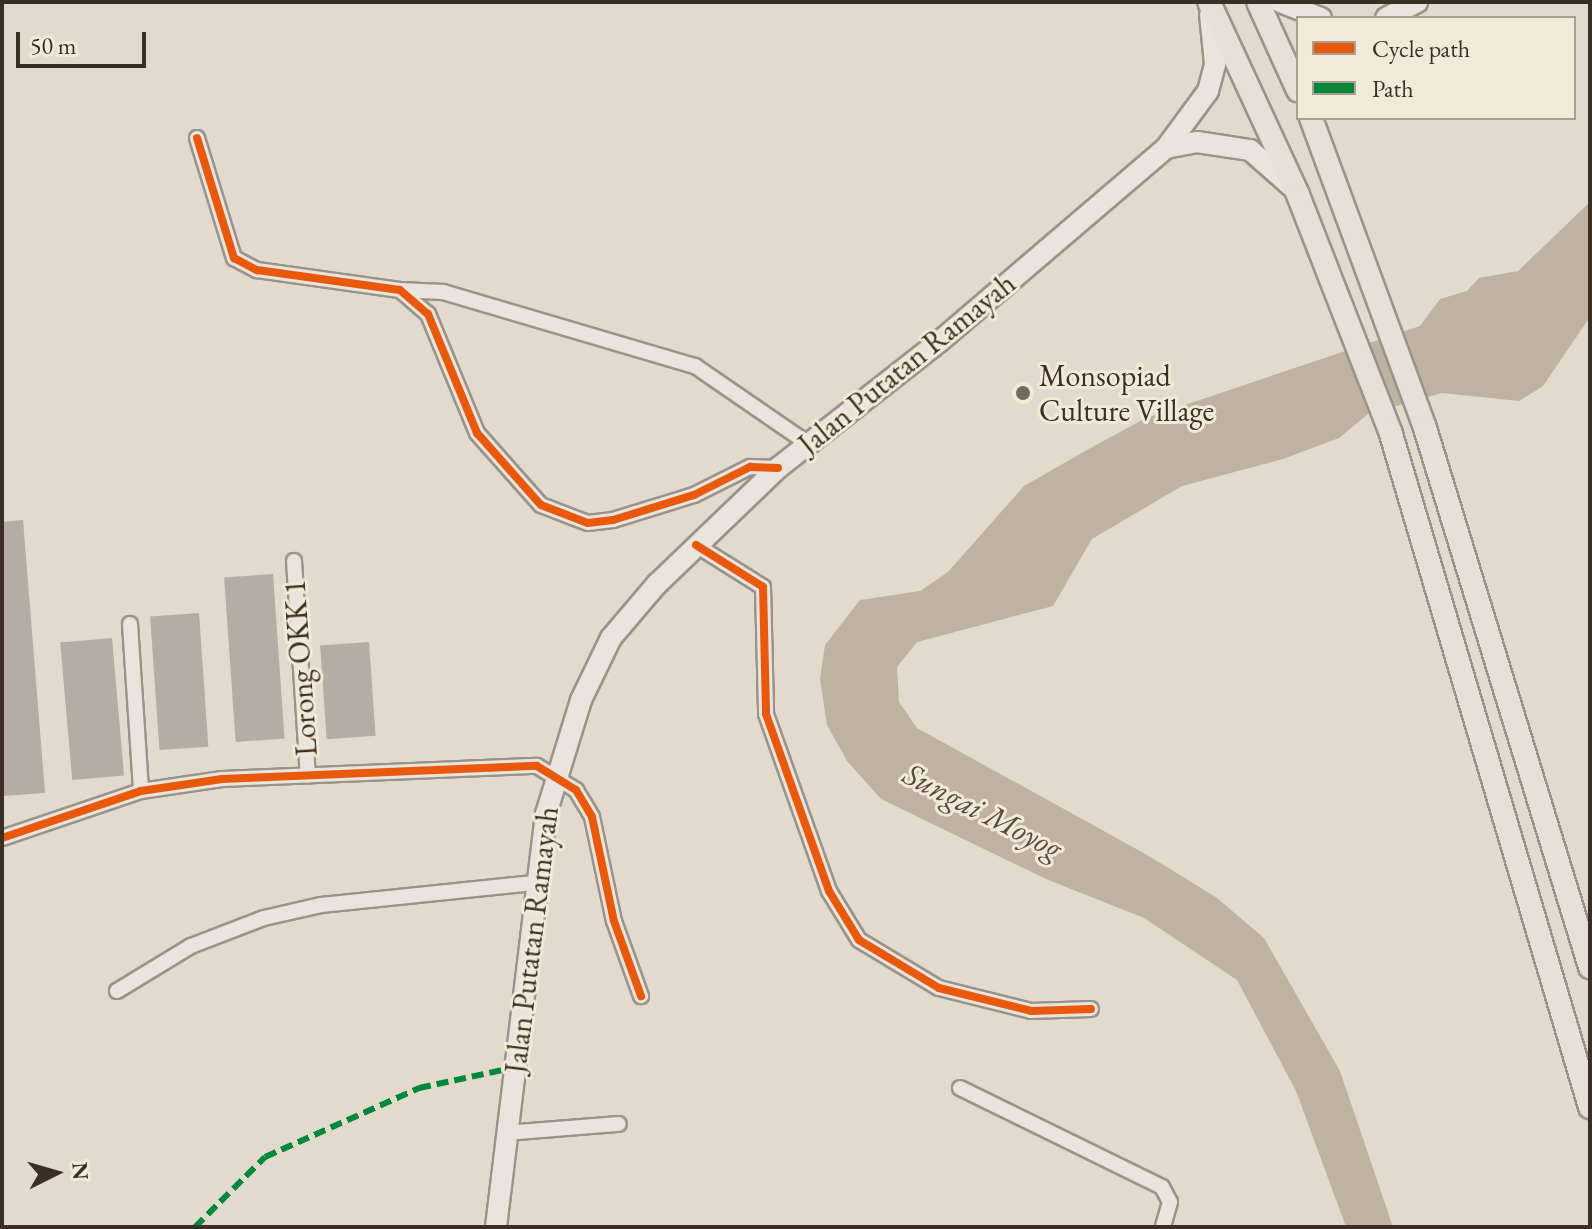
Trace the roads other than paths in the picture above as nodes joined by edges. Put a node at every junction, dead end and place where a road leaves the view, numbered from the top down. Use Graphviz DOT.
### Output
graph roads {
  1 [pos="1209,2"];
  2 [pos="1258,2"];
  3 [pos="1280,2"];
  4 [pos="1417,2"];
  5 [pos="1316,16"];
  6 [pos="1390,16"];
  7 [pos="1296,86"];
  8 [pos="1312,120"];
  9 [pos="1325,120"];
  10 [pos="197,138"];
  11 [pos="1166,148"];
  12 [pos="1329,156"];
  13 [pos="1298,195"];
  14 [pos="400,290"];
  15 [pos="807,443"];
  16 [pos="778,468"];
  17 [pos="696,545"];
  18 [pos="294,561"];
  19 [pos="130,624"];
  20 [pos="556,774"];
  21 [pos="308,776"];
  22 [pos="141,791"];
  23 [pos="2,838"];
  24 [pos="534,883"];
  25 [pos="1590,967"];
  26 [pos="117,991"];
  27 [pos="641,996"];
  28 [pos="1091,1009"];
  29 [pos="960,1088"];
  30 [pos="1590,1107"];
  31 [pos="619,1124"];
  32 [pos="506,1133"];
  33 [pos="496,1227"];
  34 [pos="1163,1227"];
  1 -- 11 [label="main road, Jalan Putatan Ramayah"];
  1 -- 13 [label="main road"];
  2 -- 7 [label="main road"];
  3 -- 5 [label="main road"];
  4 -- 6 [label="main road"];
  8 -- 12 [label="main road"];
  9 -- 12 [label="main road"];
  10 -- 14 [label="street"];
  11 -- 13 [label="main road"];
  11 -- 15 [label="main road, Jalan Putatan Ramayah"];
  12 -- 25 [label="main road"];
  13 -- 30 [label="main road"];
  14 -- 15 [label="street"];
  14 -- 16 [label="street"];
  15 -- 16 [label="main road, Jalan Putatan Ramayah"];
  16 -- 17 [label="main road, Jalan Putatan Ramayah"];
  17 -- 20 [label="main road, Jalan Putatan Ramayah"];
  17 -- 28 [label="street"];
  18 -- 21 [label="street, Lorong OKK 1"];
  19 -- 22 [label="street"];
  20 -- 21 [label="street"];
  20 -- 24 [label="main road, Jalan Putatan Ramayah"];
  20 -- 27 [label="street"];
  21 -- 22 [label="street"];
  22 -- 23 [label="street"];
  24 -- 26 [label="street"];
  24 -- 32 [label="main road, Jalan Putatan Ramayah"];
  29 -- 34 [label="street"];
  31 -- 32 [label="street"];
  32 -- 33 [label="main road, Jalan Putatan Ramayah"];
}
